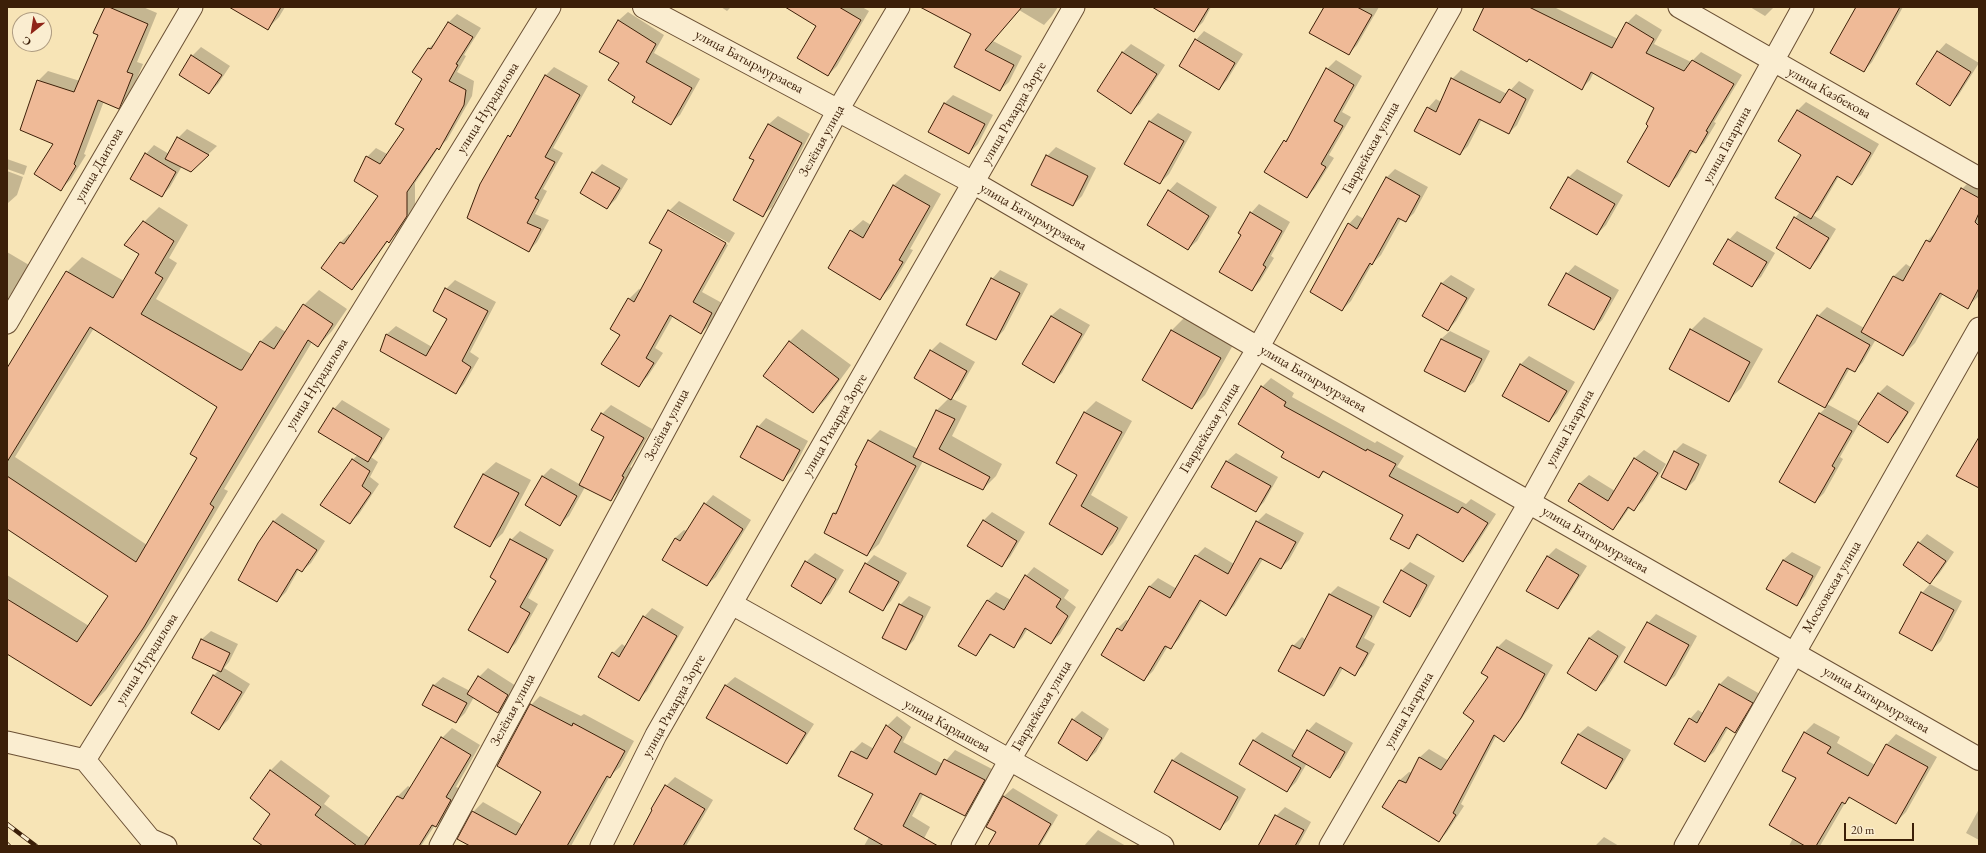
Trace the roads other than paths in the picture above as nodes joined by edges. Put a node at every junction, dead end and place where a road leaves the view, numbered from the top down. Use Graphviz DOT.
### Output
graph roads {
  1 [pos="192,7"];
  2 [pos="550,7"];
  3 [pos="644,7"];
  4 [pos="899,7"];
  5 [pos="1074,7"];
  6 [pos="1451,7"];
  7 [pos="1679,7"];
  8 [pos="1803,7"];
  9 [pos="1773,61"];
  10 [pos="838,110"];
  11 [pos="1979,178"];
  12 [pos="974,183"];
  13 [pos="7,323"];
  14 [pos="1979,328"];
  15 [pos="1258,348"];
  16 [pos="1528,503"];
  17 [pos="732,604"];
  18 [pos="1794,654"];
  19 [pos="7,742"];
  20 [pos="1979,759"];
  21 [pos="85,760"];
  22 [pos="1009,760"];
  23 [pos="166,846"];
  24 [pos="440,846"];
  25 [pos="601,846"];
  26 [pos="962,846"];
  27 [pos="1163,846"];
  28 [pos="1330,846"];
  29 [pos="1684,846"];
  1 -- 13 [label="street, улица Даитова"];
  2 -- 21 [label="street, улица Нурадилова"];
  3 -- 10 [label="street, улица Батырмурзаева"];
  4 -- 10 [label="street, Зелёная улица"];
  5 -- 12 [label="street, улица Рихарда Зорге"];
  6 -- 15 [label="street, Гвардейская улица"];
  7 -- 9 [label="street, улица Казбекова"];
  8 -- 9 [label="street, улица Гагарина"];
  9 -- 11 [label="street, улица Казбекова"];
  9 -- 16 [label="street, улица Гагарина"];
  10 -- 12 [label="street, улица Батырмурзаева"];
  10 -- 24 [label="street, Зелёная улица"];
  12 -- 15 [label="street, улица Батырмурзаева"];
  12 -- 17 [label="street, улица Рихарда Зорге"];
  14 -- 18 [label="street, Московская улица"];
  15 -- 16 [label="street, улица Батырмурзаева"];
  15 -- 22 [label="street, Гвардейская улица"];
  16 -- 18 [label="street, улица Батырмурзаева"];
  16 -- 28 [label="street, улица Гагарина"];
  17 -- 22 [label="street, улица Кардашева"];
  17 -- 25 [label="street, улица Рихарда Зорге"];
  18 -- 20 [label="street, улица Батырмурзаева"];
  18 -- 29 [label="street, Московская улица"];
  19 -- 21 [label="street"];
  21 -- 23 [label="street"];
  22 -- 26 [label="street, Гвардейская улица"];
  22 -- 27 [label="street, улица Кардашева"];
}
